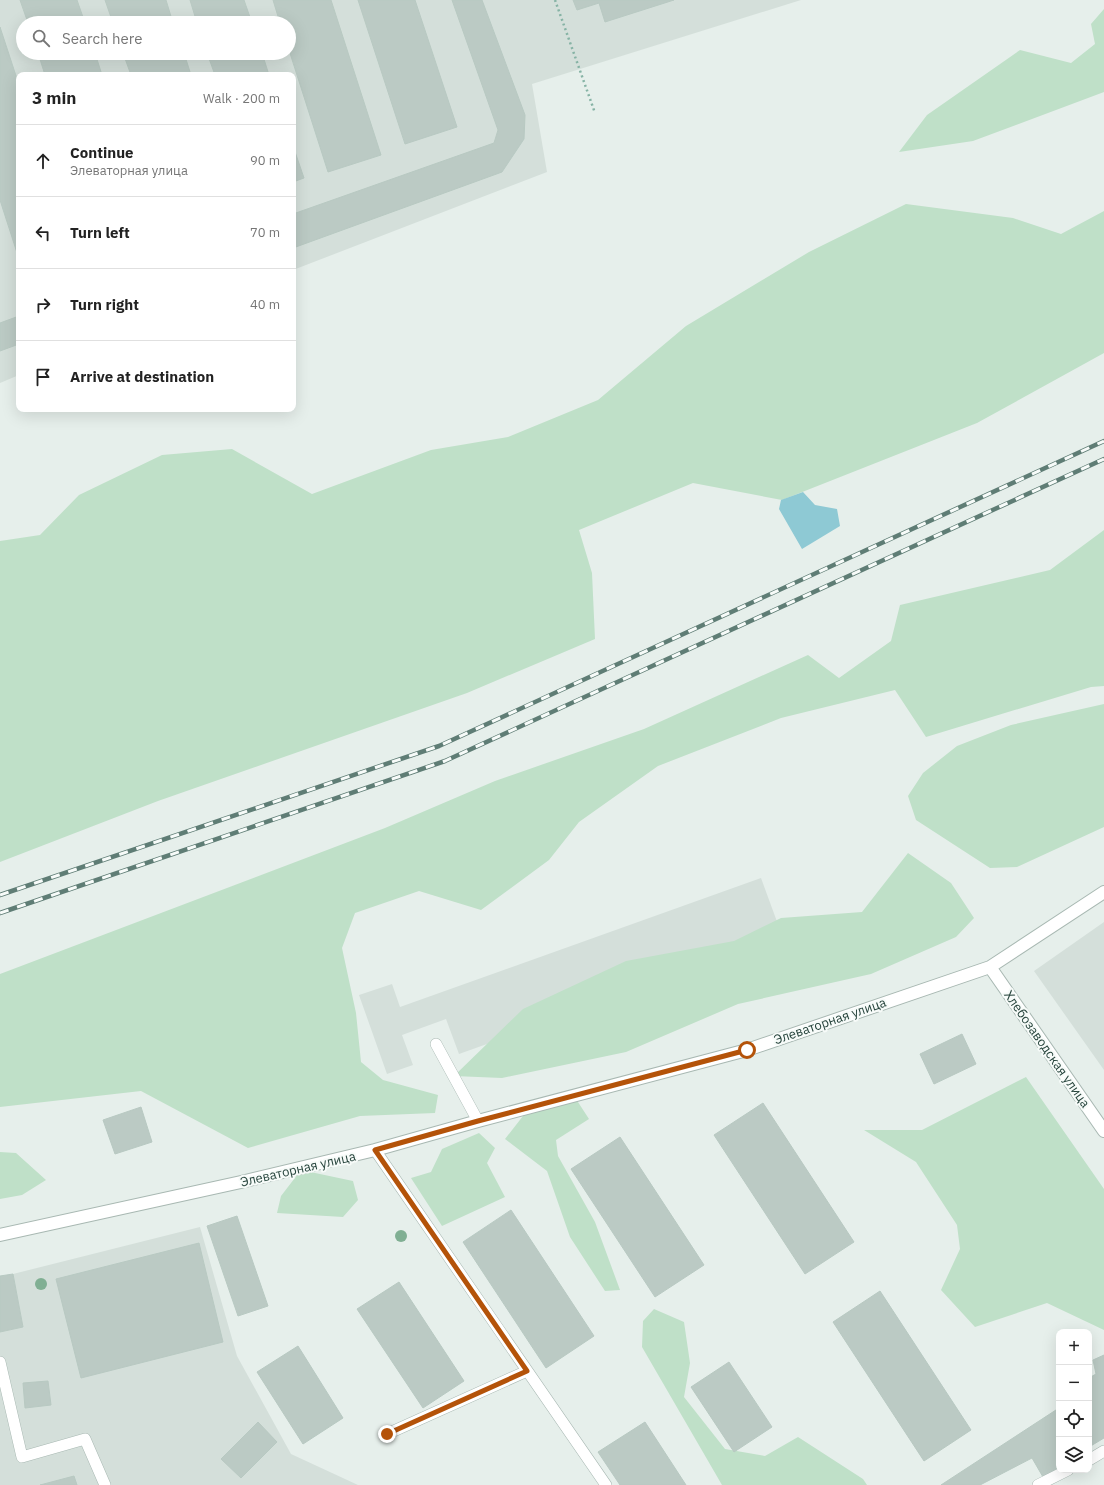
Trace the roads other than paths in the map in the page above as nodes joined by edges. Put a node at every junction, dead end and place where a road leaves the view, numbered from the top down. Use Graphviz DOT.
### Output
graph roads {
  1 [pos="1104,892"];
  2 [pos="990,967"];
  3 [pos="436,1044"];
  4 [pos="478,1121"];
  5 [pos="1104,1131"];
  6 [pos="375,1150"];
  7 [pos="0,1236"];
  8 [pos="0,1362"];
  9 [pos="527,1371"];
  10 [pos="387,1434"];
  11 [pos="1104,1451"];
  12 [pos="1092,1458"];
  13 [pos="1062,1473"];
  14 [pos="105,1485"];
  15 [pos="606,1485"];
  16 [pos="1038,1485"];
  1 -- 2 [label="street, Элеваторная улица"];
  2 -- 4 [label="street, Элеваторная улица"];
  2 -- 5 [label="street, Хлебозаводская улица"];
  3 -- 4 [label="lane"];
  4 -- 6 [label="street, Элеваторная улица"];
  6 -- 7 [label="street, Элеваторная улица"];
  6 -- 9 [label="lane"];
  8 -- 14 [label="lane"];
  9 -- 10 [label="lane"];
  9 -- 15 [label="lane"];
  11 -- 12 [label="lane"];
  13 -- 16 [label="lane"];
}
